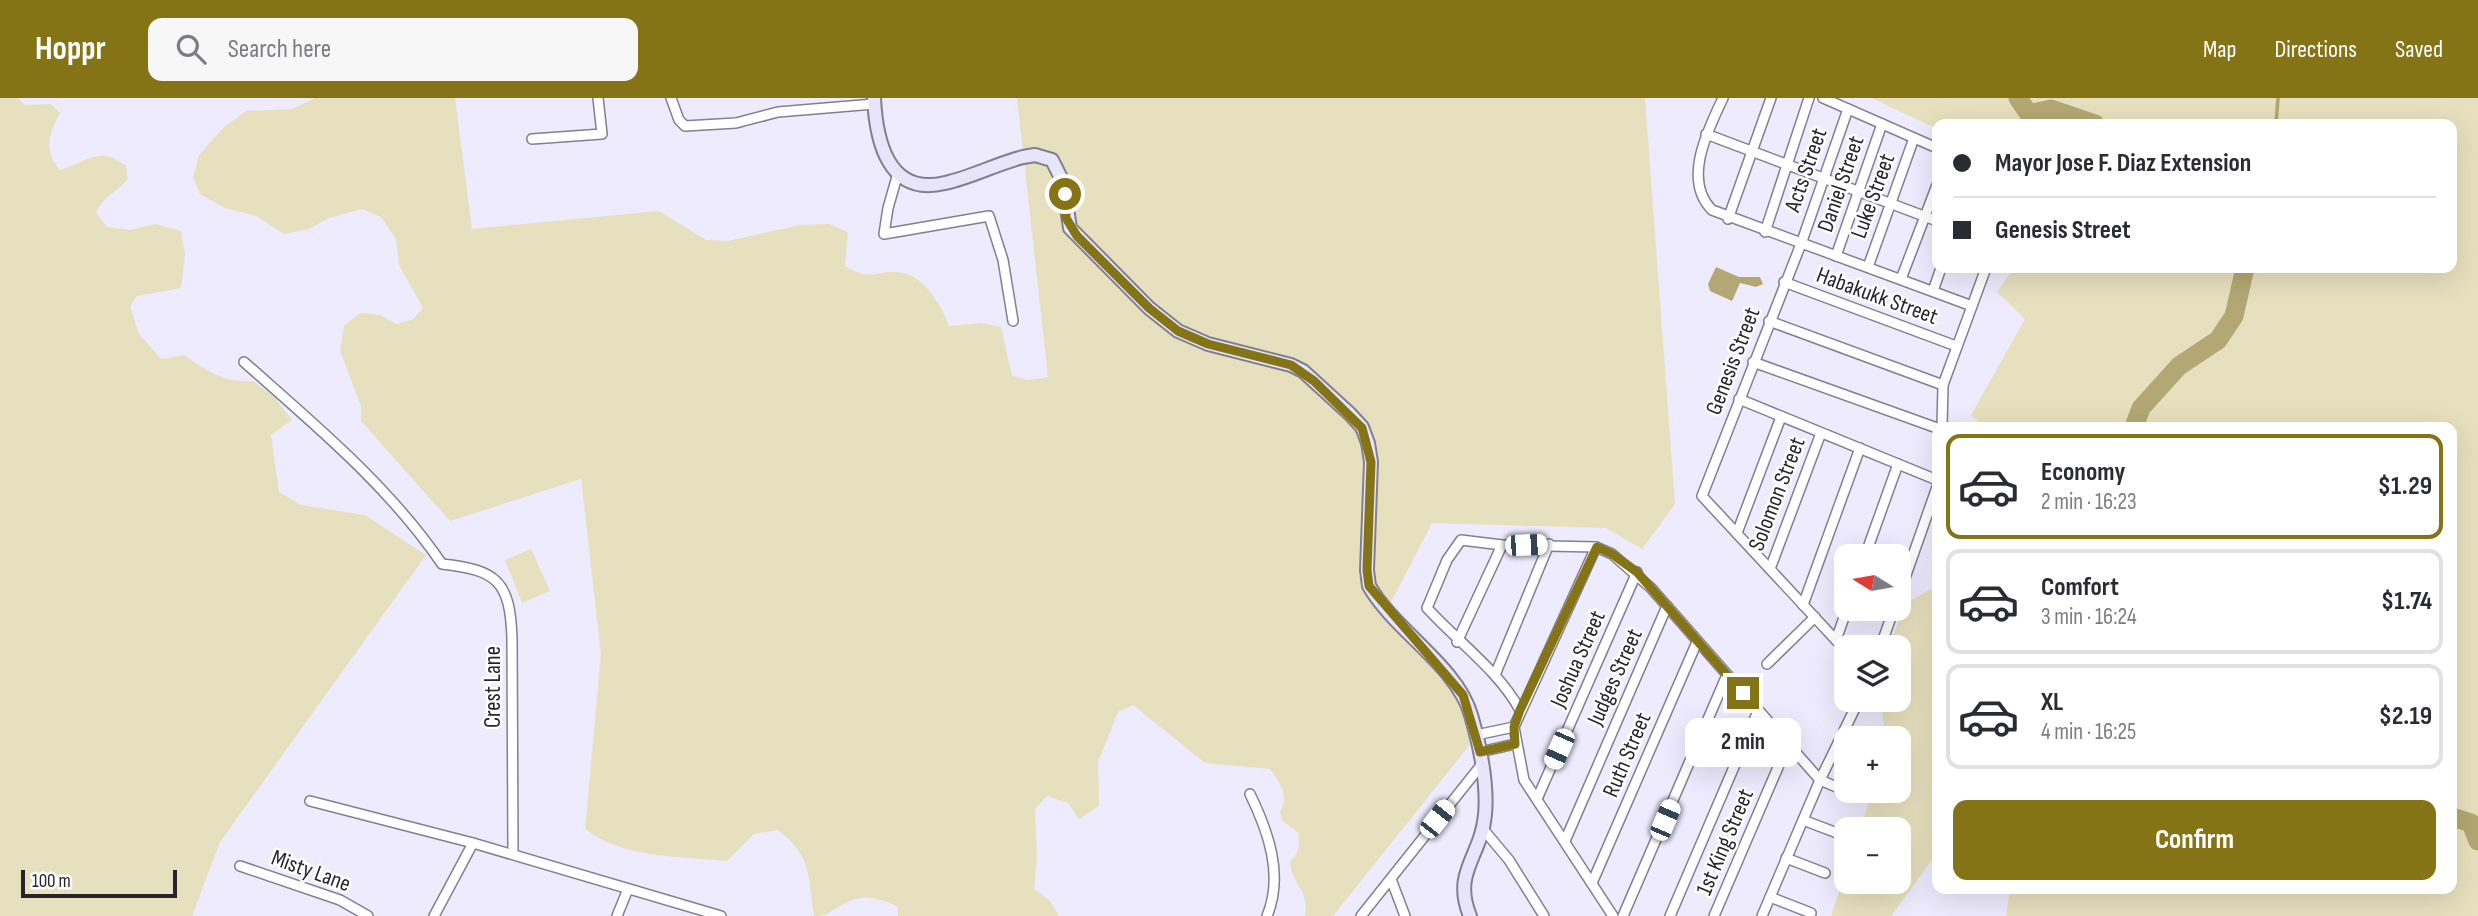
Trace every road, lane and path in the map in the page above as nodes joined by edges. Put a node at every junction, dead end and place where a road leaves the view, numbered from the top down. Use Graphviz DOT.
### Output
graph roads {
  1 [pos="598,98"];
  2 [pos="671,98"];
  3 [pos="1723,98"];
  4 [pos="1771,98"];
  5 [pos="1810,98"];
  6 [pos="1823,98"];
  7 [pos="874,101"];
  8 [pos="1848,109"];
  9 [pos="1882,124"];
  10 [pos="1706,134"];
  11 [pos="1914,138"];
  12 [pos="532,139"];
  13 [pos="1932,146"];
  14 [pos="1752,151"];
  15 [pos="1787,165"];
  16 [pos="898,173"];
  17 [pos="1824,179"];
  18 [pos="1858,192"];
  19 [pos="1932,198"];
  20 [pos="1891,204"];
  21 [pos="1925,217"];
  22 [pos="1728,219"];
  23 [pos="1932,219"];
  24 [pos="1765,232"];
  25 [pos="1801,244"];
  26 [pos="1836,256"];
  27 [pos="1868,267"];
  28 [pos="1939,273"];
  29 [pos="1984,273"];
  30 [pos="1901,279"];
  31 [pos="1784,282"];
  32 [pos="1933,291"];
  33 [pos="1972,306"];
  34 [pos="1013,321"];
  35 [pos="1769,321"];
  36 [pos="1956,346"];
  37 [pos="244,362"];
  38 [pos="1753,362"];
  39 [pos="1943,385"];
  40 [pos="1739,398"];
  41 [pos="1782,417"];
  42 [pos="1940,422"];
  43 [pos="1932,425"];
  44 [pos="1821,433"];
  45 [pos="1860,448"];
  46 [pos="1898,464"];
  47 [pos="1932,478"];
  48 [pos="1932,501"];
  49 [pos="1737,533"];
  50 [pos="1549,544"];
  51 [pos="1869,544"];
  52 [pos="1502,545"];
  53 [pos="1597,547"];
  54 [pos="1911,561"];
  55 [pos="1770,569"];
  56 [pos="1637,572"];
  57 [pos="1803,605"];
  58 [pos="1667,606"];
  59 [pos="1815,617"];
  60 [pos="1834,638"];
  61 [pos="1457,642"];
  62 [pos="1697,642"];
  63 [pos="1767,664"];
  64 [pos="1495,675"];
  65 [pos="1727,675"];
  66 [pos="1520,710"];
  67 [pos="1758,711"];
  68 [pos="1852,712"];
  69 [pos="1514,727"];
  70 [pos="1476,735"];
  71 [pos="1515,744"];
  72 [pos="1788,744"];
  73 [pos="1481,758"];
  74 [pos="1820,780"];
  75 [pos="1834,786"];
  76 [pos="1250,794"];
  77 [pos="1537,799"];
  78 [pos="310,801"];
  79 [pos="1803,820"];
  80 [pos="1483,830"];
  81 [pos="1834,832"];
  82 [pos="1565,841"];
  83 [pos="473,843"];
  84 [pos="513,855"];
  85 [pos="1786,859"];
  86 [pos="240,866"];
  87 [pos="1825,873"];
  88 [pos="1391,879"];
  89 [pos="1592,883"];
  90 [pos="628,888"];
  91 [pos="1770,897"];
  92 [pos="1811,913"];
  93 [pos="368,916"];
  94 [pos="434,916"];
  95 [pos="617,916"];
  96 [pos="721,916"];
  97 [pos="1266,916"];
  98 [pos="1362,916"];
  99 [pos="1405,916"];
  100 [pos="1470,916"];
  101 [pos="1544,916"];
  102 [pos="1613,916"];
  103 [pos="1623,916"];
  104 [pos="1670,916"];
  105 [pos="1714,916"];
  106 [pos="1762,916"];
  1 -- 12 [label="street"];
  2 -- 7 [label="street"];
  3 -- 10 [label="street"];
  4 -- 14 [label="street"];
  5 -- 15 [label="street"];
  6 -- 8 [label="street"];
  7 -- 16 [label="street"];
  8 -- 9 [label="street"];
  8 -- 17 [label="street, Acts Street"];
  9 -- 11 [label="street"];
  9 -- 18 [label="street, Daniel Street"];
  10 -- 14 [label="street"];
  10 -- 22 [label="street"];
  11 -- 13 [label="street"];
  11 -- 20 [label="street, Luke Street"];
  14 -- 15 [label="street"];
  14 -- 22 [label="street"];
  15 -- 17 [label="street"];
  15 -- 24 [label="street"];
  16 -- 34 [label="street"];
  16 -- 70 [label="street"];
  17 -- 18 [label="street"];
  17 -- 25 [label="street, Acts Street"];
  18 -- 20 [label="street"];
  18 -- 26 [label="street, Daniel Street"];
  19 -- 21 [label="street"];
  20 -- 21 [label="street"];
  20 -- 27 [label="street, Luke Street"];
  21 -- 23 [label="street"];
  21 -- 30 [label="street"];
  22 -- 24 [label="street"];
  24 -- 25 [label="street"];
  25 -- 26 [label="street"];
  25 -- 31 [label="street, Genesis Street"];
  26 -- 27 [label="street"];
  27 -- 30 [label="street"];
  28 -- 32 [label="street"];
  29 -- 33 [label="street"];
  30 -- 32 [label="street"];
  31 -- 35 [label="street, Genesis Street"];
  31 -- 36 [label="street, Habakukk Street"];
  32 -- 33 [label="street"];
  33 -- 36 [label="street"];
  35 -- 38 [label="street, Genesis Street"];
  35 -- 39 [label="street"];
  36 -- 39 [label="street"];
  37 -- 84 [label="street, Crest Lane"];
  38 -- 40 [label="street, Genesis Street"];
  38 -- 43 [label="street"];
  39 -- 42 [label="street"];
  40 -- 41 [label="street"];
  40 -- 49 [label="street, Genesis Street"];
  41 -- 44 [label="street"];
  41 -- 49 [label="street"];
  44 -- 45 [label="street"];
  44 -- 55 [label="street, Solomon Street"];
  45 -- 46 [label="street"];
  45 -- 57 [label="street"];
  46 -- 47 [label="street"];
  46 -- 51 [label="street"];
  48 -- 54 [label="street"];
  49 -- 55 [label="street, Genesis Street"];
  50 -- 52 [label="street"];
  50 -- 53 [label="street"];
  50 -- 64 [label="street"];
  52 -- 61 [label="street"];
  52 -- 61 [label="street"];
  53 -- 56 [label="street"];
  53 -- 66 [label="street"];
  55 -- 57 [label="street, Genesis Street"];
  56 -- 58 [label="street"];
  56 -- 77 [label="street, Joshua Street"];
  57 -- 59 [label="street, Genesis Street"];
  58 -- 62 [label="street"];
  58 -- 82 [label="street, Judges Street"];
  59 -- 60 [label="street, Genesis Street"];
  59 -- 63 [label="street"];
  61 -- 64 [label="street"];
  62 -- 65 [label="street"];
  62 -- 89 [label="street, Ruth Street"];
  64 -- 66 [label="street"];
  65 -- 67 [label="street"];
  65 -- 103 [label="street"];
  66 -- 69 [label="street"];
  67 -- 72 [label="street"];
  67 -- 104 [label="street"];
  68 -- 74 [label="street"];
  69 -- 70 [label="street"];
  69 -- 71 [label="street"];
  70 -- 73 [label="street"];
  71 -- 73 [label="street"];
  71 -- 77 [label="street"];
  72 -- 74 [label="street"];
  72 -- 105 [label="street, 1st King Street"];
  73 -- 80 [label="street"];
  73 -- 88 [label="street"];
  74 -- 75 [label="street"];
  74 -- 79 [label="street"];
  76 -- 97 [label="street"];
  77 -- 82 [label="street"];
  78 -- 83 [label="street"];
  79 -- 81 [label="street"];
  79 -- 85 [label="street"];
  80 -- 100 [label="street"];
  80 -- 101 [label="street"];
  82 -- 89 [label="street"];
  83 -- 84 [label="street"];
  83 -- 94 [label="street"];
  84 -- 90 [label="street"];
  85 -- 87 [label="street"];
  85 -- 91 [label="street"];
  86 -- 93 [label="street, Misty Lane"];
  88 -- 98 [label="street"];
  88 -- 99 [label="street"];
  89 -- 102 [label="street"];
  90 -- 95 [label="street"];
  90 -- 96 [label="street"];
  91 -- 92 [label="street"];
  91 -- 106 [label="street"];
}
